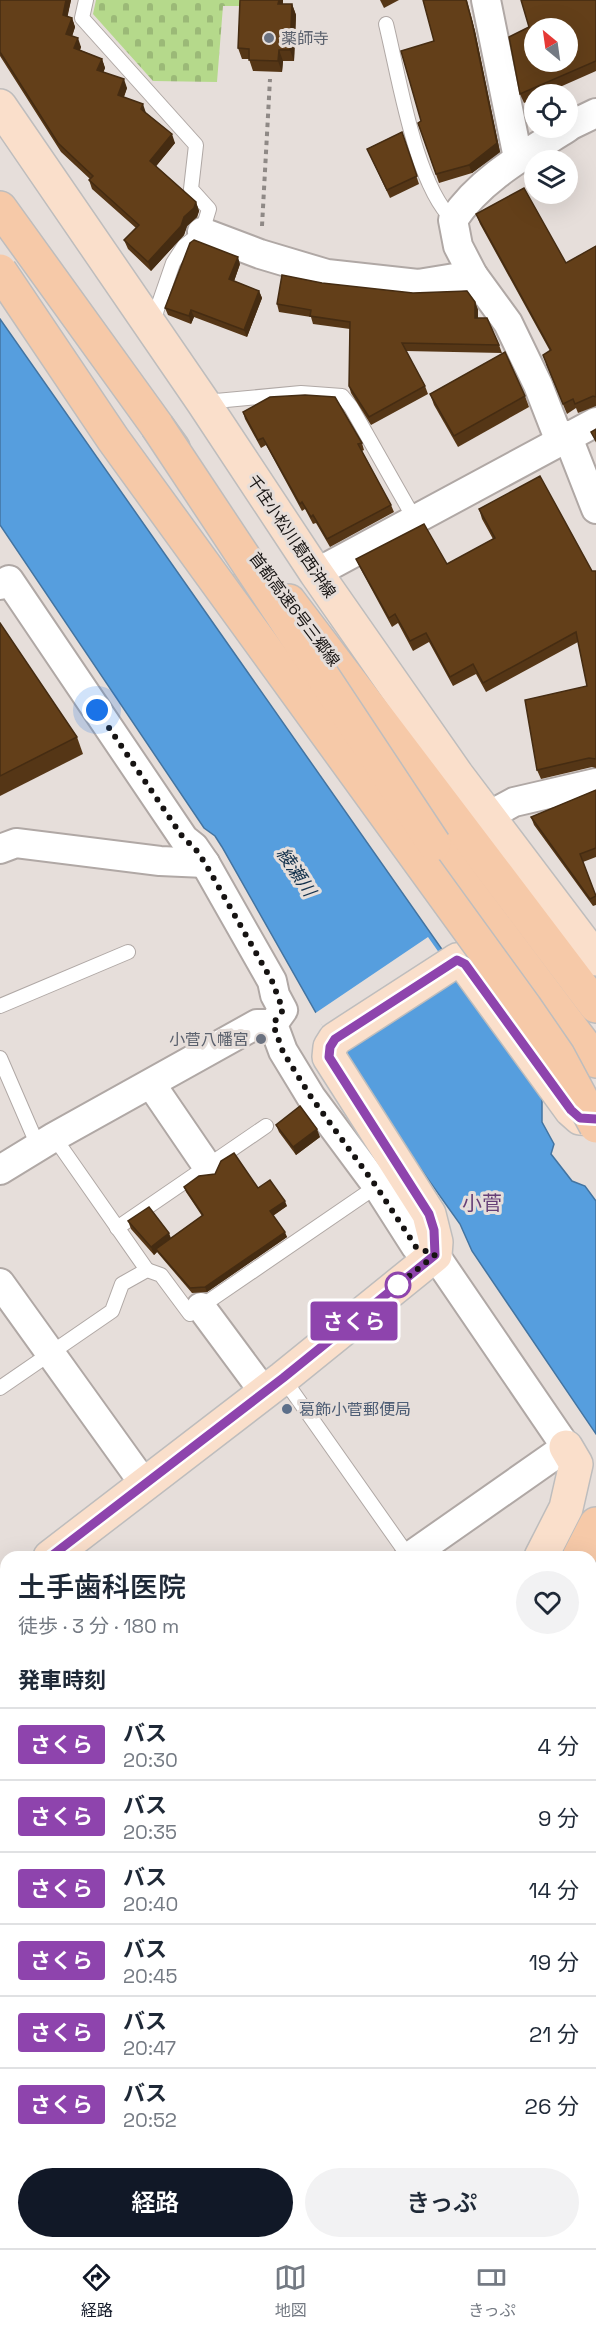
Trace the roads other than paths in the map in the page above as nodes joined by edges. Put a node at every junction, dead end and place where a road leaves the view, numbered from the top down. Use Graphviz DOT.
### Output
graph roads {
  1 [pos="86,0"];
  2 [pos="486,0"];
  3 [pos="386,24"];
  4 [pos="0,106"];
  5 [pos="596,113"];
  6 [pos="578,122"];
  7 [pos="550,138"];
  8 [pos="518,158"];
  9 [pos="0,208"];
  10 [pos="453,220"];
  11 [pos="202,232"];
  12 [pos="0,269"];
  13 [pos="473,275"];
  14 [pos="151,326"];
  15 [pos="203,402"];
  16 [pos="596,422"];
  17 [pos="157,426"];
  18 [pos="563,437"];
  19 [pos="596,509"];
  20 [pos="414,518"];
  21 [pos="316,573"];
  22 [pos="0,585"];
  23 [pos="596,783"];
  24 [pos="488,816"];
  25 [pos="0,849"];
  26 [pos="205,863"];
  27 [pos="128,952"];
  28 [pos="596,958"];
  29 [pos="0,1006"];
  30 [pos="596,1006"];
  31 [pos="273,1024"];
  32 [pos="0,1058"];
  33 [pos="596,1061"];
  34 [pos="152,1084"];
  35 [pos="596,1097"];
  36 [pos="596,1119"];
  37 [pos="266,1126"];
  38 [pos="596,1126"];
  39 [pos="46,1142"];
  40 [pos="207,1166"];
  41 [pos="0,1170"];
  42 [pos="376,1186"];
  43 [pos="117,1228"];
  44 [pos="435,1255"];
  45 [pos="147,1270"];
  46 [pos="0,1283"];
  47 [pos="201,1307"];
  48 [pos="49,1353"];
  49 [pos="273,1385"];
  50 [pos="0,1388"];
  51 [pos="566,1447"];
  52 [pos="145,1485"];
  53 [pos="596,1524"];
  54 [pos="58,1551"];
  55 [pos="404,1551"];
  56 [pos="418,1551"];
  57 [pos="551,1551"];
  58 [pos="582,1551"];
  1 -- 11 [label="lane"];
  2 -- 8 [label="street"];
  3 -- 10 [label="lane"];
  4 -- 14 [label="main road, 千住小松川葛西沖線"];
  5 -- 6 [label="street"];
  7 -- 8 [label="street"];
  8 -- 10 [label="street"];
  9 -- 17 [label="highway, 首都高速6号三郷線"];
  10 -- 13 [label="street"];
  11 -- 13 [label="street"];
  11 -- 14 [label="lane"];
  12 -- 33 [label="highway, 首都高速6号三郷線, bridge"];
  12 -- 38 [label="highway, bridge"];
  13 -- 18 [label="street"];
  14 -- 15 [label="main road, 千住小松川葛西沖線"];
  15 -- 20 [label="lane"];
  15 -- 21 [label="main road, 千住小松川葛西沖線"];
  16 -- 18 [label="street"];
  17 -- 30 [label="highway, 首都高速6号三郷線, bridge"];
  17 -- 35 [label="highway, bridge"];
  18 -- 19 [label="street"];
  18 -- 20 [label="street"];
  20 -- 21 [label="street"];
  21 -- 24 [label="main road, 千住小松川葛西沖線"];
  22 -- 26 [label="street"];
  23 -- 24 [label="street"];
  24 -- 28 [label="main road, 千住小松川葛西沖線"];
  25 -- 26 [label="street"];
  26 -- 31 [label="street"];
  27 -- 29 [label="lane"];
  31 -- 34 [label="street"];
  31 -- 42 [label="street"];
  32 -- 39 [label="lane"];
  34 -- 39 [label="street"];
  34 -- 40 [label="street"];
  36 -- 44 [label="main road"];
  37 -- 40 [label="lane"];
  39 -- 41 [label="street"];
  39 -- 43 [label="lane"];
  40 -- 43 [label="lane"];
  42 -- 44 [label="street"];
  42 -- 47 [label="lane"];
  43 -- 45 [label="lane"];
  44 -- 49 [label="main road"];
  44 -- 51 [label="street"];
  45 -- 47 [label="lane"];
  45 -- 48 [label="lane"];
  46 -- 48 [label="street"];
  47 -- 49 [label="street"];
  48 -- 50 [label="lane"];
  48 -- 52 [label="street"];
  49 -- 52 [label="main road"];
  49 -- 55 [label="lane"];
  51 -- 56 [label="street"];
  51 -- 57 [label="main road"];
  52 -- 54 [label="main road"];
  53 -- 58 [label="highway"];
}
